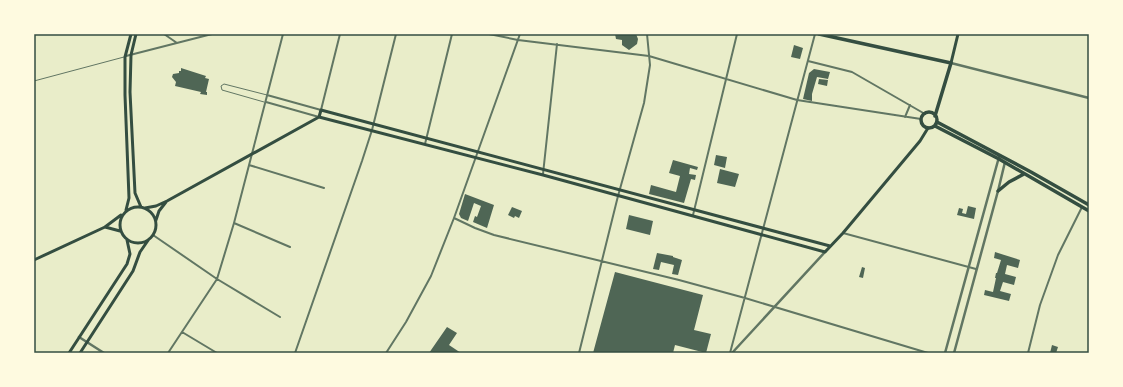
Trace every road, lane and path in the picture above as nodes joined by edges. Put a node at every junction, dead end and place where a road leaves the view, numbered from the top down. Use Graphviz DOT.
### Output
graph roads {
  1 [pos="131,34"];
  2 [pos="136,34"];
  3 [pos="164,34"];
  4 [pos="212,34"];
  5 [pos="283,34"];
  6 [pos="340,34"];
  7 [pos="396,34"];
  8 [pos="452,34"];
  9 [pos="489,34"];
  10 [pos="520,34"];
  11 [pos="647,34"];
  12 [pos="737,34"];
  13 [pos="815,34"];
  14 [pos="819,34"];
  15 [pos="958,34"];
  16 [pos="518,40"];
  17 [pos="177,43"];
  18 [pos="557,44"];
  19 [pos="131,55"];
  20 [pos="125,56"];
  21 [pos="649,56"];
  22 [pos="808,61"];
  23 [pos="951,63"];
  24 [pos="725,79"];
  25 [pos="34,81"];
  26 [pos="268,95"];
  27 [pos="1089,98"];
  28 [pos="797,100"];
  29 [pos="266,102"];
  30 [pos="910,105"];
  31 [pos="321,110"];
  32 [pos="925,114"];
  33 [pos="935,116"];
  34 [pos="319,117"];
  35 [pos="905,117"];
  36 [pos="921,120"];
  37 [pos="937,122"];
  38 [pos="373,124"];
  39 [pos="934,126"];
  40 [pos="928,128"];
  41 [pos="372,130"];
  42 [pos="426,138"];
  43 [pos="132,139"];
  44 [pos="127,140"];
  45 [pos="425,144"];
  46 [pos="478,151"];
  47 [pos="252,154"];
  48 [pos="999,157"];
  49 [pos="476,158"];
  50 [pos="1006,158"];
  51 [pos="1005,163"];
  52 [pos="249,165"];
  53 [pos="544,168"];
  54 [pos="543,174"];
  55 [pos="1024,174"];
  56 [pos="993,181"];
  57 [pos="1000,183"];
  58 [pos="324,188"];
  59 [pos="620,190"];
  60 [pos="998,191"];
  61 [pos="618,196"];
  62 [pos="167,201"];
  63 [pos="1089,205"];
  64 [pos="143,207"];
  65 [pos="1082,207"];
  66 [pos="126,210"];
  67 [pos="694,210"];
  68 [pos="1089,211"];
  69 [pos="122,214"];
  70 [pos="693,215"];
  71 [pos="454,218"];
  72 [pos="156,220"];
  73 [pos="234,223"];
  74 [pos="105,227"];
  75 [pos="763,228"];
  76 [pos="120,231"];
  77 [pos="762,233"];
  78 [pos="843,233"];
  79 [pos="153,235"];
  80 [pos="149,239"];
  81 [pos="127,240"];
  82 [pos="830,246"];
  83 [pos="290,247"];
  84 [pos="825,252"];
  85 [pos="34,260"];
  86 [pos="602,260"];
  87 [pos="969,267"];
  88 [pos="976,269"];
  89 [pos="216,279"];
  90 [pos="746,298"];
  91 [pos="774,307"];
  92 [pos="280,317"];
  93 [pos="182,332"];
  94 [pos="79,337"];
  95 [pos="87,342"];
  96 [pos="69,353"];
  97 [pos="80,353"];
  98 [pos="104,353"];
  99 [pos="168,353"];
  100 [pos="217,353"];
  101 [pos="295,353"];
  102 [pos="386,353"];
  103 [pos="579,353"];
  104 [pos="731,353"];
  105 [pos="928,353"];
  106 [pos="945,353"];
  107 [pos="954,353"];
  108 [pos="1028,353"];
  1 -- 20 [label="main road"];
  2 -- 19 [label="main road"];
  3 -- 17 [label="street"];
  4 -- 17 [label="street"];
  5 -- 26 [label="street"];
  6 -- 31 [label="street"];
  7 -- 38 [label="street"];
  8 -- 42 [label="street"];
  9 -- 16 [label="street"];
  10 -- 16 [label="street"];
  11 -- 21 [label="street"];
  12 -- 24 [label="street"];
  13 -- 22 [label="street"];
  14 -- 23 [label="highway"];
  15 -- 23 [label="main road"];
  16 -- 18 [label="street"];
  16 -- 46 [label="street"];
  17 -- 19 [label="street"];
  18 -- 21 [label="street"];
  18 -- 53 [label="street"];
  19 -- 20 [label="street"];
  19 -- 43 [label="main road"];
  20 -- 25 [label="lane"];
  20 -- 44 [label="main road"];
  21 -- 24 [label="street"];
  21 -- 59 [label="street"];
  22 -- 28 [label="street"];
  22 -- 30 [label="street"];
  23 -- 27 [label="street"];
  23 -- 33 [label="highway"];
  24 -- 28 [label="street"];
  24 -- 67 [label="street"];
  26 -- 29 [label="street"];
  26 -- 29 [label="lane"];
  26 -- 31 [label="street"];
  28 -- 35 [label="street"];
  28 -- 75 [label="street"];
  29 -- 34 [label="street"];
  29 -- 47 [label="street"];
  30 -- 32 [label="street"];
  30 -- 35 [label="street"];
  31 -- 34 [label="main road"];
  31 -- 38 [label="main road"];
  32 -- 33 [label="highway"];
  32 -- 36 [label="highway"];
  33 -- 37 [label="highway"];
  34 -- 41 [label="main road"];
  34 -- 47 [label="main road"];
  35 -- 36 [label="street"];
  36 -- 40 [label="highway"];
  37 -- 39 [label="highway"];
  37 -- 48 [label="highway"];
  38 -- 41 [label="street"];
  38 -- 42 [label="main road"];
  39 -- 40 [label="highway"];
  39 -- 48 [label="highway"];
  40 -- 78 [label="main road"];
  41 -- 45 [label="main road"];
  41 -- 101 [label="street"];
  42 -- 45 [label="street"];
  42 -- 46 [label="main road"];
  43 -- 44 [label="main road"];
  43 -- 64 [label="main road"];
  44 -- 66 [label="main road"];
  45 -- 49 [label="main road"];
  46 -- 49 [label="street"];
  46 -- 53 [label="main road"];
  47 -- 52 [label="street"];
  47 -- 62 [label="main road"];
  48 -- 50 [label="highway"];
  48 -- 51 [label="highway"];
  48 -- 56 [label="street"];
  49 -- 54 [label="main road"];
  49 -- 71 [label="street"];
  50 -- 51 [label="street"];
  50 -- 63 [label="highway"];
  51 -- 55 [label="highway"];
  51 -- 57 [label="street"];
  52 -- 58 [label="street"];
  52 -- 73 [label="street"];
  53 -- 54 [label="street"];
  53 -- 59 [label="main road"];
  54 -- 61 [label="main road"];
  55 -- 60 [label="highway"];
  55 -- 65 [label="highway"];
  56 -- 57 [label="street"];
  56 -- 87 [label="street"];
  57 -- 60 [label="street"];
  59 -- 61 [label="street"];
  59 -- 67 [label="main road"];
  60 -- 88 [label="street"];
  61 -- 70 [label="main road"];
  61 -- 86 [label="street"];
  62 -- 64 [label="main road"];
  62 -- 72 [label="main road"];
  64 -- 66 [label="main road"];
  64 -- 72 [label="main road"];
  65 -- 68 [label="highway"];
  65 -- 108 [label="street"];
  66 -- 69 [label="main road"];
  67 -- 70 [label="street"];
  67 -- 75 [label="main road"];
  69 -- 74 [label="main road"];
  69 -- 76 [label="main road"];
  70 -- 77 [label="main road"];
  71 -- 86 [label="street"];
  71 -- 102 [label="street"];
  72 -- 79 [label="main road"];
  73 -- 83 [label="street"];
  73 -- 89 [label="street"];
  74 -- 76 [label="main road"];
  74 -- 85 [label="main road"];
  75 -- 77 [label="street"];
  75 -- 82 [label="main road"];
  76 -- 81 [label="main road"];
  77 -- 84 [label="main road"];
  77 -- 90 [label="street"];
  78 -- 82 [label="main road"];
  78 -- 87 [label="street"];
  79 -- 80 [label="main road"];
  79 -- 89 [label="street"];
  80 -- 81 [label="main road"];
  80 -- 95 [label="main road"];
  81 -- 94 [label="main road"];
  82 -- 84 [label="main road"];
  84 -- 91 [label="street"];
  86 -- 90 [label="street"];
  86 -- 103 [label="street"];
  87 -- 88 [label="street"];
  87 -- 106 [label="street"];
  88 -- 107 [label="street"];
  89 -- 92 [label="street"];
  89 -- 93 [label="street"];
  90 -- 91 [label="street"];
  90 -- 104 [label="street"];
  91 -- 104 [label="street"];
  91 -- 105 [label="street"];
  93 -- 99 [label="street"];
  93 -- 100 [label="street"];
  94 -- 95 [label="street"];
  94 -- 96 [label="main road"];
  95 -- 97 [label="main road"];
  95 -- 98 [label="street"];
}
